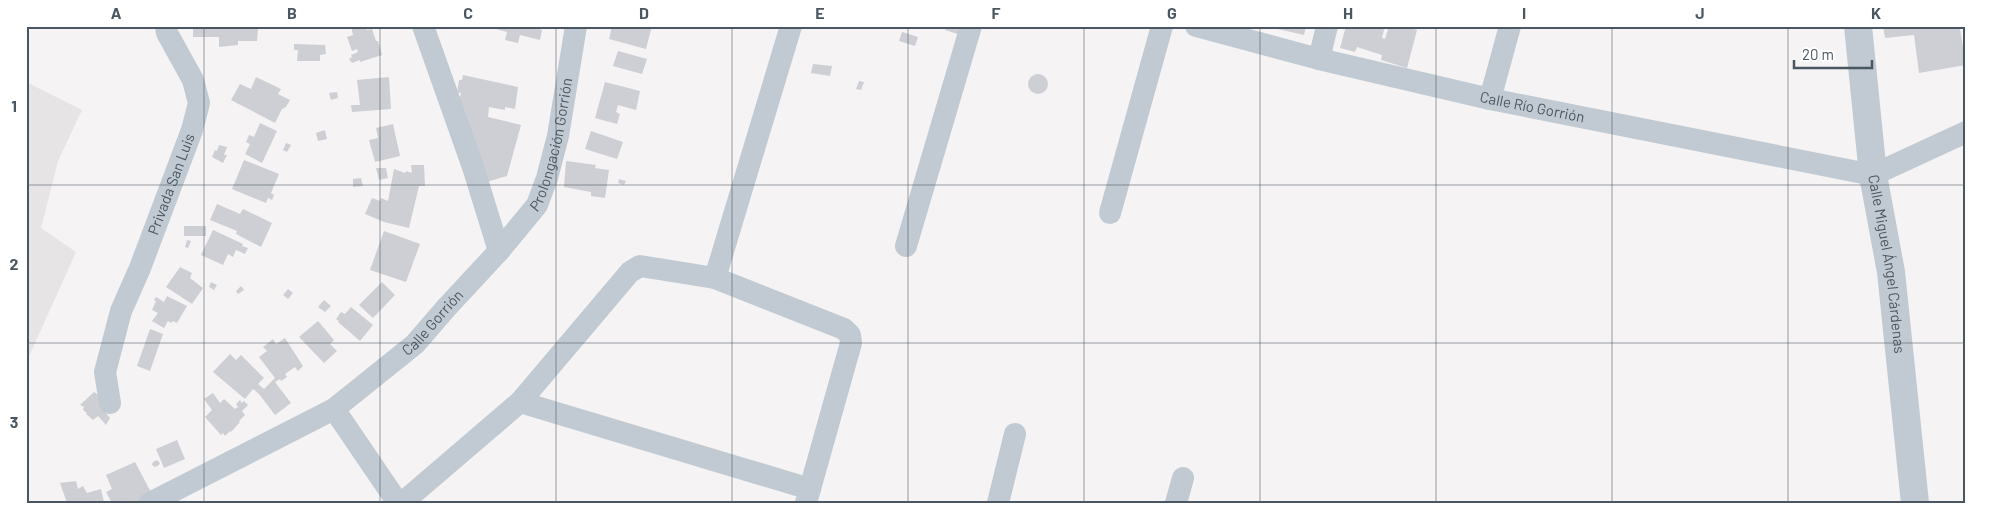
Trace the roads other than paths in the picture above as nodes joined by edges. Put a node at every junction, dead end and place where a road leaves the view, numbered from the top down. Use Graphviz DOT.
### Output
graph roads {
  1 [pos="166,26"];
  2 [pos="423,26"];
  3 [pos="576,26"];
  4 [pos="791,26"];
  5 [pos="971,26"];
  6 [pos="1162,26"];
  7 [pos="1196,26"];
  8 [pos="1327,26"];
  9 [pos="1510,26"];
  10 [pos="1858,26"];
  11 [pos="1319,59"];
  12 [pos="1490,99"];
  13 [pos="1966,132"];
  14 [pos="1873,175"];
  15 [pos="1110,213"];
  16 [pos="906,246"];
  17 [pos="500,251"];
  18 [pos="715,278"];
  19 [pos="520,402"];
  20 [pos="110,403"];
  21 [pos="334,409"];
  22 [pos="1016,434"];
  23 [pos="1183,478"];
  24 [pos="808,496"];
  25 [pos="150,503"];
  26 [pos="400,503"];
  27 [pos="998,503"];
  28 [pos="1176,503"];
  29 [pos="1915,503"];
  1 -- 20 [label="street, Privada San Luis"];
  2 -- 17 [label="street"];
  3 -- 17 [label="street, Prolongación Gorrión"];
  4 -- 18 [label="street"];
  5 -- 16 [label="street"];
  6 -- 15 [label="street"];
  7 -- 11 [label="street, Calle Río Gorrión"];
  8 -- 11 [label="street"];
  9 -- 12 [label="street"];
  10 -- 14 [label="street, Calle Miguel Ángel Cárdenas"];
  11 -- 12 [label="street, Calle Río Gorrión"];
  12 -- 14 [label="street, Calle Río Gorrión"];
  13 -- 14 [label="street"];
  14 -- 29 [label="street, Calle Miguel Ángel Cárdenas"];
  17 -- 21 [label="street, Calle Gorrión"];
  18 -- 19 [label="street"];
  18 -- 24 [label="street"];
  19 -- 24 [label="street"];
  19 -- 26 [label="street"];
  21 -- 25 [label="street, Calle Gorrión"];
  21 -- 26 [label="street"];
  22 -- 27 [label="street"];
  23 -- 28 [label="street"];
}
